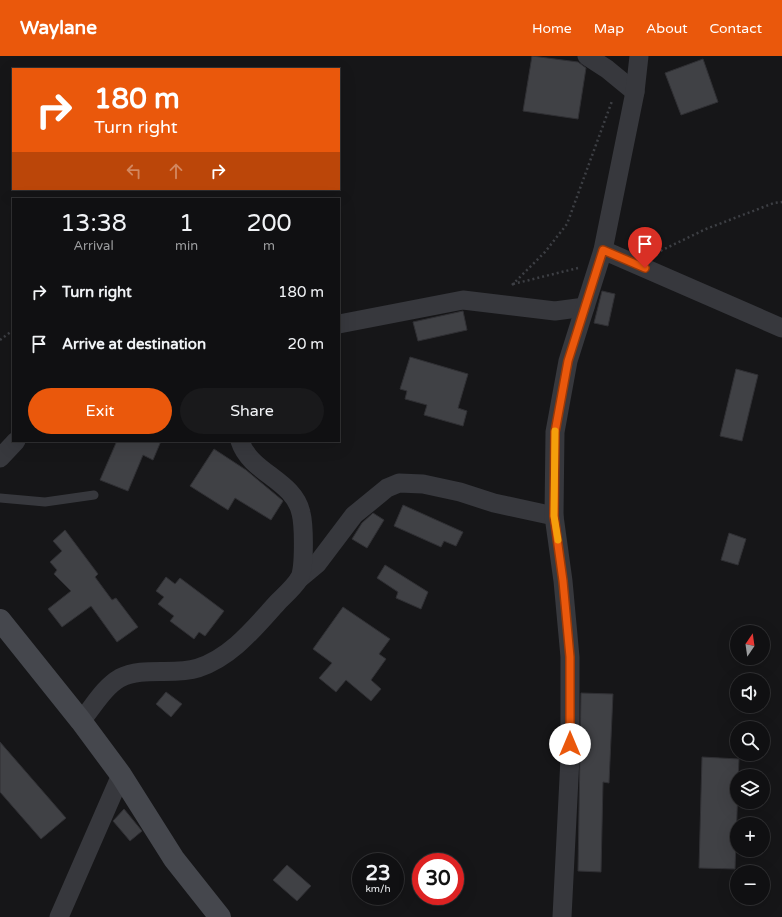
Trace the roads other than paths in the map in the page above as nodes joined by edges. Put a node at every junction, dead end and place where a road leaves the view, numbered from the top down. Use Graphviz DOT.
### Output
graph roads {
  1 [pos="587,56"];
  2 [pos="639,56"];
  3 [pos="631,89"];
  4 [pos="601,257"];
  5 [pos="585,307"];
  6 [pos="340,324"];
  7 [pos="782,328"];
  8 [pos="15,442"];
  9 [pos="240,442"];
  10 [pos="0,458"];
  11 [pos="94,495"];
  12 [pos="0,498"];
  13 [pos="554,516"];
  14 [pos="299,579"];
  15 [pos="0,620"];
  16 [pos="81,721"];
  17 [pos="121,775"];
  18 [pos="59,917"];
  19 [pos="220,917"];
  20 [pos="562,917"];
  1 -- 3 [label="street"];
  2 -- 3 [label="street"];
  3 -- 4 [label="street"];
  4 -- 5 [label="street"];
  4 -- 7 [label="street"];
  5 -- 6 [label="street"];
  5 -- 13 [label="street"];
  8 -- 10 [label="street"];
  9 -- 14 [label="street"];
  11 -- 12 [label="lane"];
  13 -- 14 [label="street"];
  13 -- 20 [label="street"];
  14 -- 16 [label="street"];
  15 -- 16 [label="main road"];
  16 -- 17 [label="main road"];
  17 -- 18 [label="street"];
  17 -- 19 [label="main road"];
}
